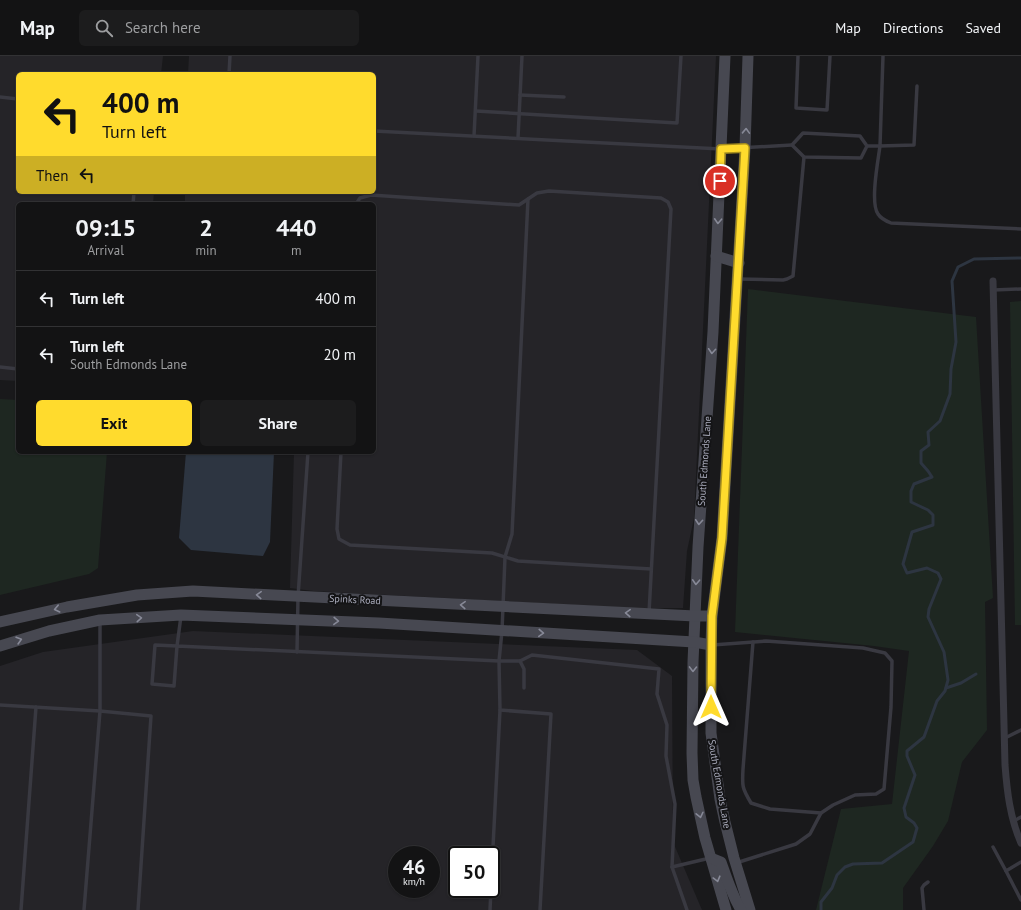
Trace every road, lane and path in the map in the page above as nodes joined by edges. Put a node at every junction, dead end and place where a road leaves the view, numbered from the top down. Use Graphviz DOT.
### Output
graph roads {
  1 [pos="230,56"];
  2 [pos="478,56"];
  3 [pos="522,56"];
  4 [pos="681,56"];
  5 [pos="725,56"];
  6 [pos="748,56"];
  7 [pos="798,56"];
  8 [pos="830,56"];
  9 [pos="883,56"];
  10 [pos="229,72"];
  11 [pos="917,86"];
  12 [pos="520,95"];
  13 [pos="0,97"];
  14 [pos="564,97"];
  15 [pos="16,99"];
  16 [pos="476,111"];
  17 [pos="519,114"];
  18 [pos="376,131"];
  19 [pos="474,136"];
  20 [pos="518,138"];
  21 [pos="792,145"];
  22 [pos="867,146"];
  23 [pos="880,146"];
  24 [pos="745,148"];
  25 [pos="721,149"];
  26 [pos="804,157"];
  27 [pos="528,199"];
  28 [pos="357,202"];
  29 [pos="1021,229"];
  30 [pos="716,256"];
  31 [pos="739,263"];
  32 [pos="737,279"];
  33 [pos="993,281"];
  34 [pos="1021,289"];
  35 [pos="993,290"];
  36 [pos="0,367"];
  37 [pos="16,369"];
  38 [pos="308,454"];
  39 [pos="341,454"];
  40 [pos="505,557"];
  41 [pos="651,569"];
  42 [pos="298,597"];
  43 [pos="96,602"];
  44 [pos="502,607"];
  45 [pos="649,614"];
  46 [pos="181,615"];
  47 [pos="695,616"];
  48 [pos="712,616"];
  49 [pos="100,620"];
  50 [pos="297,620"];
  51 [pos="0,622"];
  52 [pos="502,631"];
  53 [pos="694,642"];
  54 [pos="753,642"];
  55 [pos="711,645"];
  56 [pos="0,646"];
  57 [pos="177,646"];
  58 [pos="297,652"];
  59 [pos="499,661"];
  60 [pos="520,662"];
  61 [pos="524,688"];
  62 [pos="0,705"];
  63 [pos="36,707"];
  64 [pos="500,710"];
  65 [pos="100,711"];
  66 [pos="1021,730"];
  67 [pos="1005,738"];
  68 [pos="821,813"];
  69 [pos="1021,817"];
  70 [pos="1014,821"];
  71 [pos="1021,843"];
  72 [pos="493,846"];
  73 [pos="992,847"];
  74 [pos="711,858"];
  75 [pos="1021,862"];
  76 [pos="735,863"];
  77 [pos="672,868"];
  78 [pos="1006,871"];
  79 [pos="928,882"];
  80 [pos="491,898"];
  81 [pos="1021,900"];
  82 [pos="21,910"];
  83 [pos="84,910"];
  84 [pos="138,910"];
  85 [pos="490,910"];
  86 [pos="540,910"];
  87 [pos="687,910"];
  88 [pos="726,910"];
  89 [pos="741,910"];
  90 [pos="750,910"];
  91 [pos="924,910"];
  1 -- 10 [label="lane"];
  2 -- 16 [label="lane"];
  3 -- 12 [label="lane"];
  4 -- 17 [label="lane"];
  5 -- 25 [label="main road, South Edmonds Lane"];
  24 -- 6 [label="main road, South Edmonds Lane, one-way"];
  7 -- 8 [label="lane"];
  9 -- 23 [label="lane"];
  11 -- 23 [label="lane"];
  12 -- 14 [label="lane"];
  12 -- 17 [label="lane"];
  13 -- 15 [label="lane"];
  16 -- 17 [label="lane"];
  16 -- 19 [label="lane"];
  17 -- 20 [label="lane"];
  18 -- 19 [label="lane"];
  19 -- 20 [label="lane"];
  20 -- 25 [label="lane"];
  21 -- 22 [label="lane"];
  21 -- 24 [label="lane"];
  21 -- 26 [label="lane"];
  22 -- 23 [label="lane"];
  22 -- 26 [label="lane"];
  23 -- 29 [label="lane"];
  24 -- 25 [label="lane"];
  24 -- 31 [label="main road, South Edmonds Lane"];
  25 -- 30 [label="main road, South Edmonds Lane, one-way"];
  26 -- 32 [label="lane"];
  27 -- 28 [label="lane"];
  27 -- 40 [label="lane"];
  27 -- 41 [label="lane"];
  30 -- 31 [label="main road"];
  30 -- 47 [label="main road, South Edmonds Lane, one-way"];
  31 -- 32 [label="main road, South Edmonds Lane"];
  32 -- 48 [label="main road, South Edmonds Lane"];
  33 -- 35 [label="street"];
  34 -- 35 [label="lane"];
  35 -- 67 [label="street"];
  36 -- 37 [label="lane"];
  38 -- 42 [label="lane"];
  39 -- 40 [label="lane"];
  40 -- 41 [label="lane"];
  40 -- 44 [label="lane"];
  41 -- 45 [label="lane"];
  42 -- 43 [label="main road, Spinks Road, one-way"];
  44 -- 42 [label="main road, Spinks Road, one-way"];
  42 -- 50 [label="lane"];
  43 -- 49 [label="main road"];
  43 -- 51 [label="main road, Spinks Road, one-way"];
  45 -- 44 [label="main road, Spinks Road, one-way"];
  44 -- 52 [label="lane"];
  45 -- 47 [label="main road, Spinks Road"];
  49 -- 46 [label="main road, one-way"];
  46 -- 50 [label="main road"];
  46 -- 57 [label="lane"];
  47 -- 48 [label="main road, Spinks Road"];
  47 -- 53 [label="main road, South Edmonds Lane"];
  48 -- 55 [label="main road, South Edmonds Lane"];
  56 -- 49 [label="main road, one-way"];
  49 -- 65 [label="lane"];
  50 -- 52 [label="main road, one-way"];
  50 -- 58 [label="lane"];
  52 -- 53 [label="main road, one-way"];
  52 -- 59 [label="lane"];
  53 -- 55 [label="main road"];
  53 -- 74 [label="main road, South Edmonds Lane, one-way"];
  54 -- 55 [label="lane"];
  54 -- 68 [label="lane"];
  54 -- 68 [label="lane"];
  55 -- 76 [label="main road, South Edmonds Lane"];
  57 -- 57 [label="lane"];
  57 -- 58 [label="lane"];
  58 -- 59 [label="lane"];
  59 -- 60 [label="lane"];
  59 -- 64 [label="lane"];
  60 -- 61 [label="lane"];
  60 -- 77 [label="lane"];
  62 -- 63 [label="lane"];
  63 -- 65 [label="lane"];
  63 -- 82 [label="lane"];
  64 -- 72 [label="lane"];
  64 -- 86 [label="lane"];
  65 -- 83 [label="lane"];
  65 -- 84 [label="lane"];
  66 -- 67 [label="lane"];
  67 -- 70 [label="street"];
  68 -- 76 [label="lane"];
  69 -- 70 [label="lane"];
  70 -- 71 [label="street"];
  73 -- 78 [label="lane"];
  74 -- 77 [label="lane"];
  74 -- 88 [label="main road, South Edmonds Lane, one-way"];
  74 -- 89 [label="main road"];
  75 -- 78 [label="lane"];
  76 -- 90 [label="main road, South Edmonds Lane"];
  77 -- 87 [label="lane"];
  78 -- 81 [label="lane"];
  79 -- 91 [label="lane"];
  80 -- 85 [label="lane"];
}
